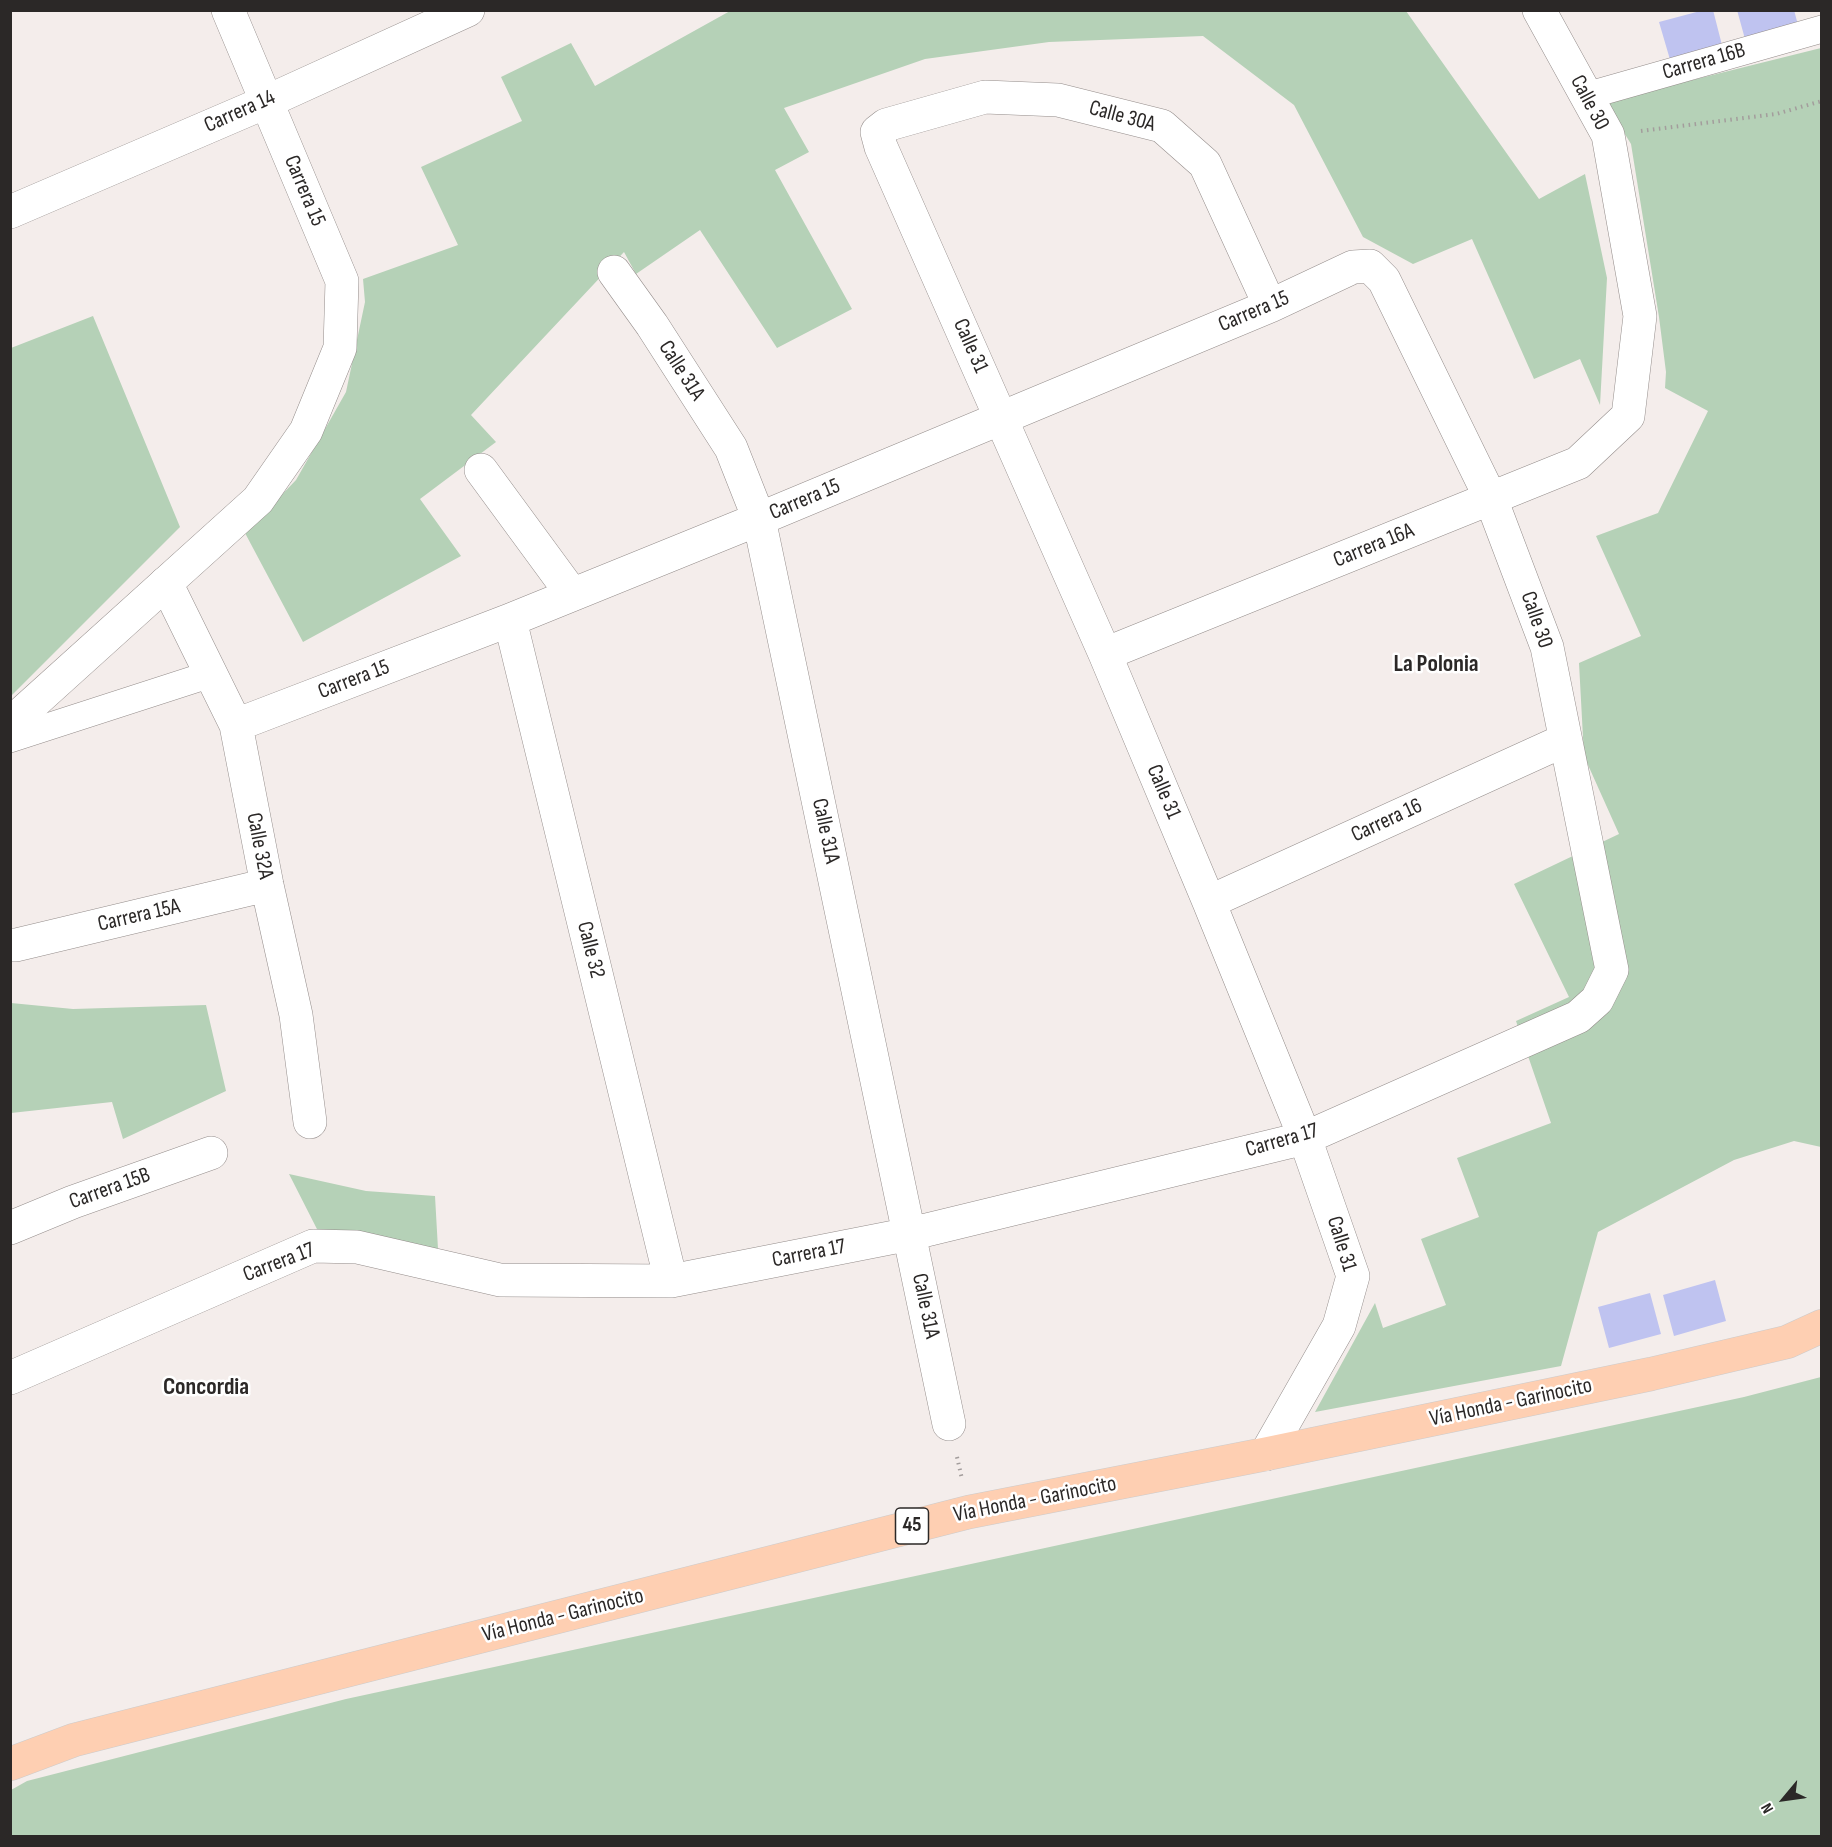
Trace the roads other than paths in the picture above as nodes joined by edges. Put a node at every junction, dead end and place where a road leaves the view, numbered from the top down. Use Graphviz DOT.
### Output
graph roads {
  1 [pos="228,10"];
  2 [pos="468,10"];
  3 [pos="1539,10"];
  4 [pos="1821,29"];
  5 [pos="1586,96"];
  6 [pos="266,102"];
  7 [pos="877,132"];
  8 [pos="10,212"];
  9 [pos="1370,266"];
  10 [pos="614,272"];
  11 [pos="1270,306"];
  12 [pos="1628,416"];
  13 [pos="1002,417"];
  14 [pos="481,470"];
  15 [pos="1491,499"];
  16 [pos="759,519"];
  17 [pos="166,583"];
  18 [pos="572,594"];
  19 [pos="510,620"];
  20 [pos="1106,654"];
  21 [pos="211,674"];
  22 [pos="10,724"];
  23 [pos="236,725"];
  24 [pos="10,739"];
  25 [pos="1565,740"];
  26 [pos="267,885"];
  27 [pos="1209,902"];
  28 [pos="10,945"];
  29 [pos="1597,1000"];
  30 [pos="310,1122"];
  31 [pos="1305,1138"];
  32 [pos="211,1153"];
  33 [pos="10,1228"];
  34 [pos="910,1234"];
  35 [pos="671,1281"];
  36 [pos="1821,1326"];
  37 [pos="10,1378"];
  38 [pos="949,1424"];
  39 [pos="1266,1454"];
  40 [pos="10,1764"];
  1 -- 6 [label="street"];
  2 -- 6 [label="street, Carrera 14"];
  3 -- 5 [label="street, Calle 30"];
  4 -- 5 [label="street, Carrera 16B"];
  5 -- 12 [label="street, Calle 30"];
  6 -- 8 [label="street, Carrera 14"];
  6 -- 17 [label="street, Carrera 15"];
  7 -- 11 [label="street, Calle 30A"];
  7 -- 13 [label="street, Calle 31"];
  9 -- 11 [label="street, Carrera 15"];
  9 -- 15 [label="street, Calle 30"];
  10 -- 16 [label="street, Calle 31A"];
  11 -- 13 [label="street, Carrera 15"];
  12 -- 15 [label="street, Carrera 16A"];
  13 -- 16 [label="street, Carrera 15"];
  13 -- 20 [label="street, Calle 31"];
  14 -- 18 [label="street"];
  15 -- 20 [label="street, Carrera 16A"];
  15 -- 25 [label="street, Calle 30"];
  16 -- 18 [label="street, Carrera 15"];
  16 -- 34 [label="street, Calle 31A"];
  17 -- 21 [label="street, Calle 32A"];
  17 -- 22 [label="street, Carrera 15"];
  18 -- 19 [label="street, Carrera 15"];
  19 -- 23 [label="street, Carrera 15"];
  19 -- 35 [label="street, Calle 32"];
  20 -- 27 [label="street, Calle 31"];
  21 -- 23 [label="street, Calle 32A"];
  21 -- 24 [label="street"];
  23 -- 26 [label="street, Calle 32A"];
  25 -- 27 [label="street, Carrera 16"];
  25 -- 29 [label="street, Calle 30"];
  26 -- 28 [label="street, Carrera 15A"];
  26 -- 30 [label="street, Calle 32A"];
  27 -- 31 [label="street, Calle 31"];
  29 -- 31 [label="street, Carrera 17"];
  31 -- 34 [label="street, Carrera 17"];
  31 -- 39 [label="street, Calle 31"];
  32 -- 33 [label="street, Carrera 15B"];
  34 -- 35 [label="street, Carrera 17"];
  34 -- 38 [label="street, Calle 31A"];
  35 -- 37 [label="street, Carrera 17"];
  36 -- 39 [label="highway, Vía Honda - Garinocito / 45"];
  39 -- 40 [label="highway, Vía Honda - Garinocito / 45"];
}
